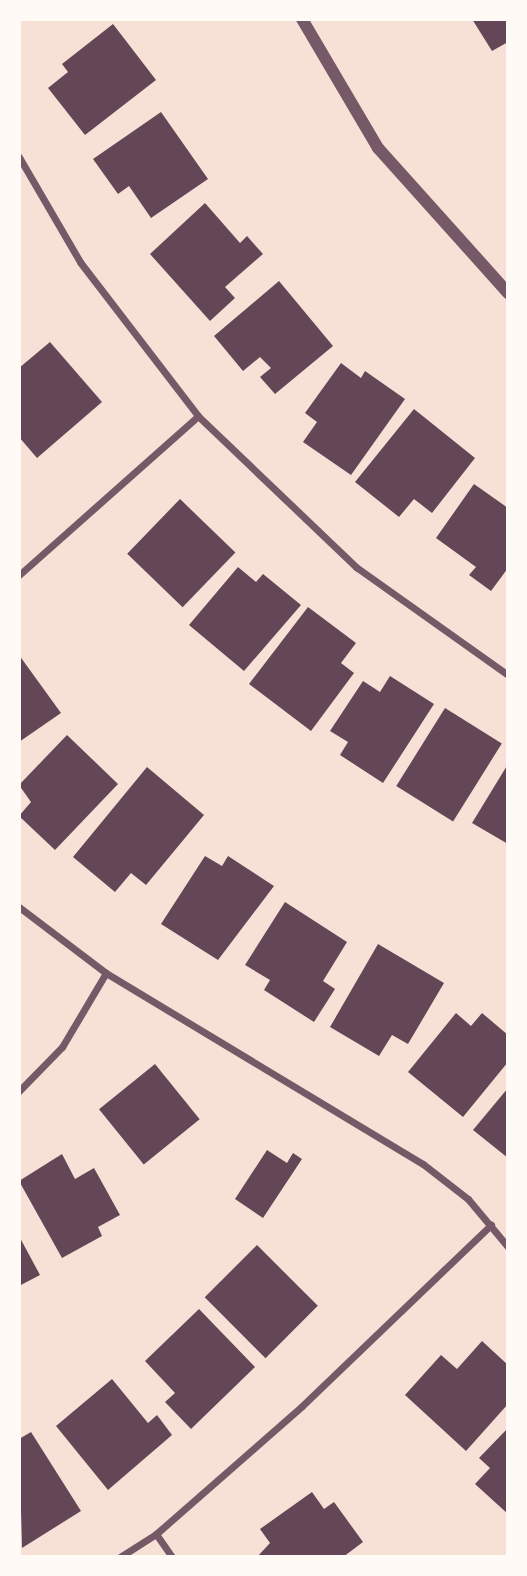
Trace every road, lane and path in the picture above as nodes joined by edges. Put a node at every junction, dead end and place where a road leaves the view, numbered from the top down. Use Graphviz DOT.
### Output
graph roads {
  1 [pos="302,19"];
  2 [pos="19,157"];
  3 [pos="508,293"];
  4 [pos="198,416"];
  5 [pos="19,575"];
  6 [pos="508,675"];
  7 [pos="19,907"];
  8 [pos="106,973"];
  9 [pos="19,1091"];
  10 [pos="491,1225"];
  11 [pos="508,1247"];
  12 [pos="156,1534"];
  13 [pos="120,1557"];
  14 [pos="172,1557"];
  1 -- 3 [label="street"];
  2 -- 4 [label="street"];
  4 -- 5 [label="street"];
  4 -- 6 [label="street"];
  7 -- 8 [label="street"];
  8 -- 9 [label="street"];
  8 -- 10 [label="street"];
  10 -- 11 [label="street"];
  10 -- 12 [label="street"];
  12 -- 13 [label="street"];
  12 -- 14 [label="street"];
}
